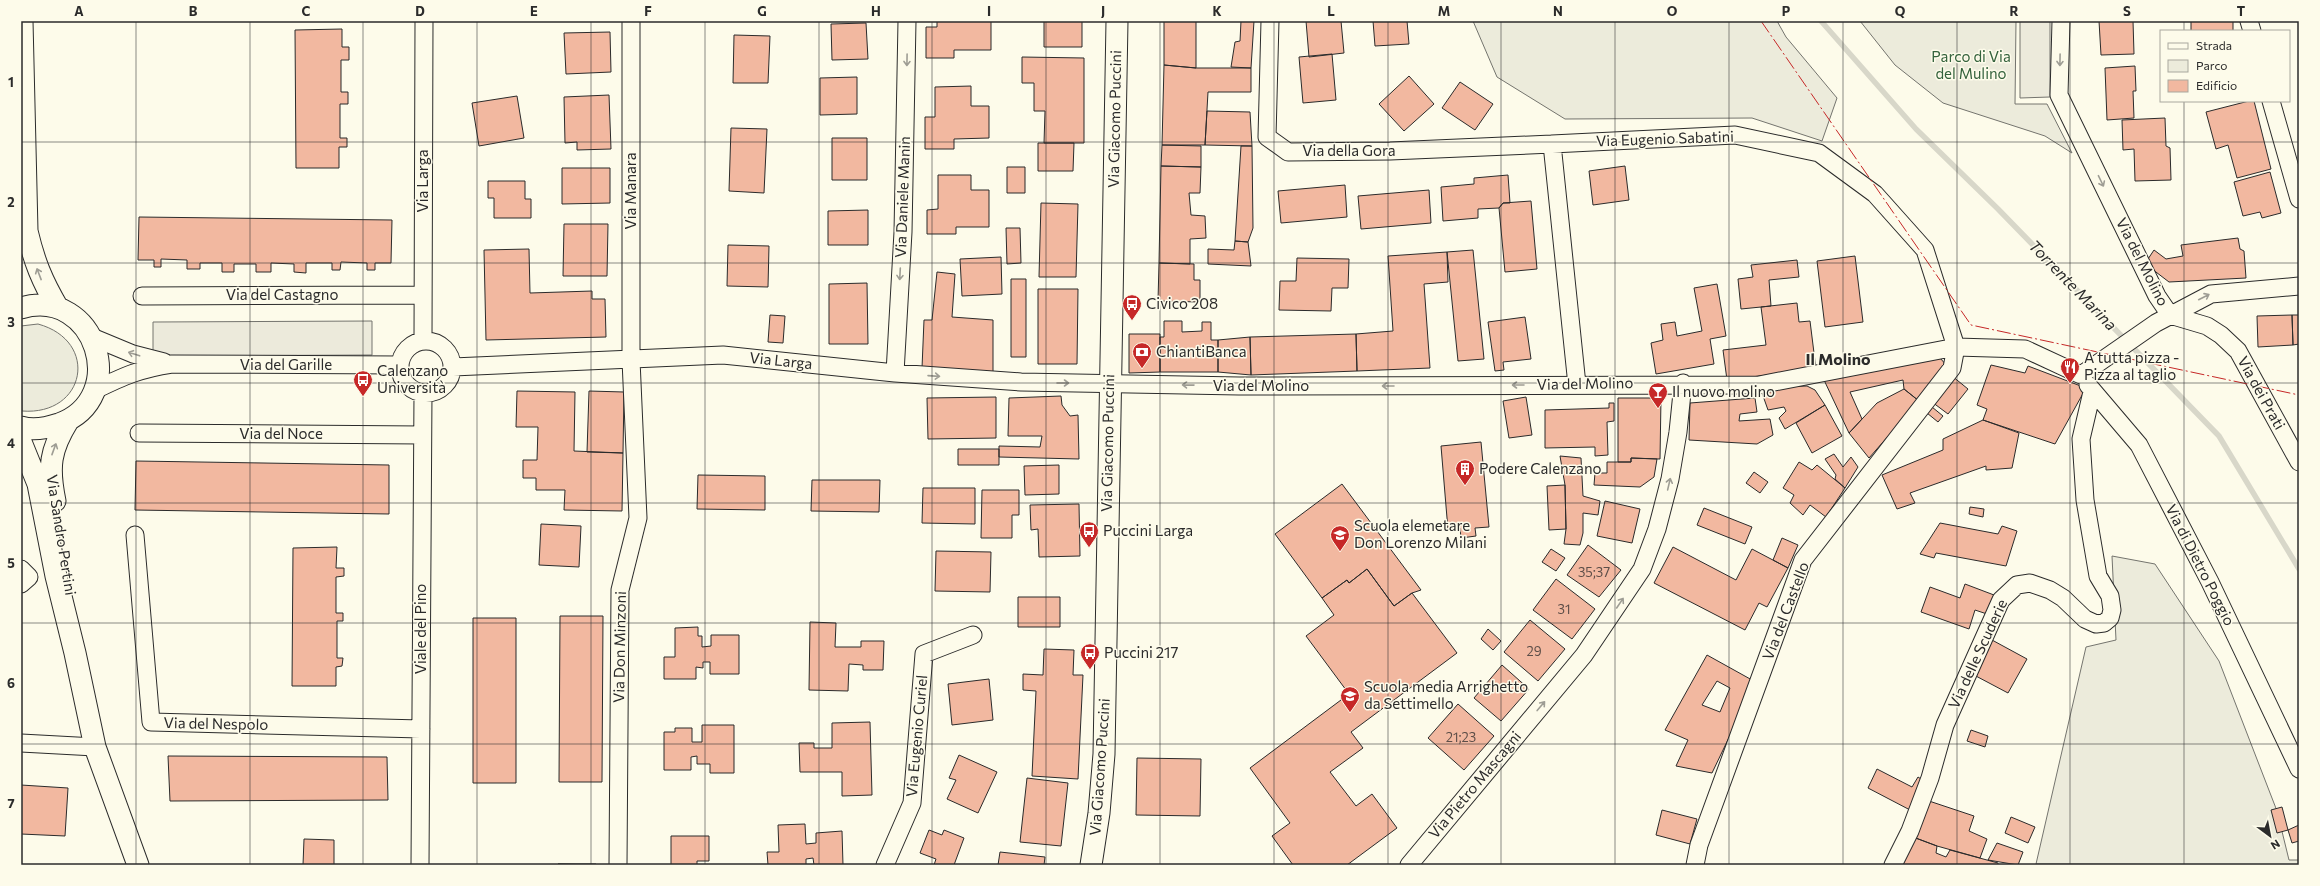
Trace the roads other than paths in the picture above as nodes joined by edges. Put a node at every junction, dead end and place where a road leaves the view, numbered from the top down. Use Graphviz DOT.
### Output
graph roads {
  1 [pos="22,21"];
  2 [pos="424,21"];
  3 [pos="631,21"];
  4 [pos="907,21"];
  5 [pos="1117,21"];
  6 [pos="1270,21"];
  7 [pos="2061,21"];
  8 [pos="22,85"];
  9 [pos="2271,102"];
  10 [pos="1552,144"];
  11 [pos="2299,199"];
  12 [pos="27,231"];
  13 [pos="21,268"];
  14 [pos="2299,286"];
  15 [pos="422,295"];
  16 [pos="142,296"];
  17 [pos="21,308"];
  18 [pos="58,308"];
  19 [pos="2163,319"];
  20 [pos="92,336"];
  21 [pos="424,340"];
  22 [pos="1956,347"];
  23 [pos="631,360"];
  24 [pos="172,364"];
  25 [pos="400,365"];
  26 [pos="453,366"];
  27 [pos="895,374"];
  28 [pos="2081,375"];
  29 [pos="1109,383"];
  30 [pos="1683,383"];
  31 [pos="1577,384"];
  32 [pos="95,390"];
  33 [pos="2092,392"];
  34 [pos="423,393"];
  35 [pos="68,421"];
  36 [pos="21,427"];
  37 [pos="139,433"];
  38 [pos="422,435"];
  39 [pos="21,442"];
  40 [pos="2299,462"];
  41 [pos="135,535"];
  42 [pos="21,568"];
  43 [pos="21,584"];
  44 [pos="973,635"];
  45 [pos="76,653"];
  46 [pos="421,729"];
  47 [pos="21,743"];
  48 [pos="95,748"];
  49 [pos="2299,769"];
  50 [pos="138,865"];
  51 [pos="420,865"];
  52 [pos="618,865"];
  53 [pos="885,865"];
  54 [pos="1092,865"];
  55 [pos="1409,865"];
  56 [pos="1695,865"];
  57 [pos="1894,865"];
  1 -- 8 [label="street, Via Sandro Pertini"];
  2 -- 15 [label="street, Via Larga"];
  3 -- 23 [label="street, Via Manara"];
  4 -- 27 [label="street, Via Daniele Manin, one-way"];
  5 -- 29 [label="street, Via Giacomo Puccini"];
  6 -- 10 [label="street, Via della Gora"];
  7 -- 19 [label="street, Via del Molino, one-way"];
  8 -- 12 [label="street, Via Sandro Pertini"];
  9 -- 11 [label="street"];
  10 -- 22 [label="street, Via Eugenio Sabatini"];
  10 -- 31 [label="street"];
  12 -- 13 [label="street, Via Sandro Pertini"];
  18 -- 12 [label="street, Via Sandro Pertini, one-way"];
  19 -- 14 [label="street, one-way"];
  15 -- 16 [label="street, Via del Castagno"];
  15 -- 21 [label="street, Via Larga"];
  17 -- 18 [label="street, Via Sandro Pertini"];
  18 -- 20 [label="street, Via Sandro Pertini"];
  19 -- 28 [label="street, Via del Molino"];
  19 -- 40 [label="street, Via dei Prati"];
  24 -- 20 [label="street, Via del Garille, one-way"];
  20 -- 32 [label="street, Via Sandro Pertini"];
  21 -- 25 [label="street"];
  21 -- 26 [label="street"];
  22 -- 28 [label="street, Via del Molino"];
  22 -- 30 [label="street, Via del Molino"];
  22 -- 56 [label="street, Via del Castello"];
  23 -- 26 [label="street, Via Larga"];
  23 -- 27 [label="street, Via Larga"];
  23 -- 52 [label="street, Via Don Minzoni"];
  24 -- 25 [label="street, Via del Garille"];
  24 -- 32 [label="street, Via del Garille"];
  25 -- 34 [label="street"];
  26 -- 34 [label="street"];
  27 -- 29 [label="street, Via Larga, one-way"];
  28 -- 33 [label="street, Via di Dietro Poggio"];
  31 -- 29 [label="street, Via del Molino, one-way"];
  29 -- 54 [label="street, Via Giacomo Puccini"];
  30 -- 31 [label="street, Via del Molino"];
  55 -- 30 [label="street, Via Pietro Mascagni, one-way"];
  32 -- 35 [label="street, Via Sandro Pertini"];
  33 -- 49 [label="street, Via di Dietro Poggio"];
  33 -- 57 [label="street, Via delle Scuderie"];
  34 -- 38 [label="street, Viale del Pino"];
  35 -- 36 [label="street, Via Sandro Pertini"];
  45 -- 35 [label="street, Via Sandro Pertini, one-way"];
  37 -- 38 [label="street, Via del Noce"];
  38 -- 46 [label="street, Viale del Pino"];
  39 -- 45 [label="street, Via Sandro Pertini"];
  41 -- 46 [label="street, Via del Nespolo"];
  42 -- 43 [label="street"];
  44 -- 53 [label="street, Via Eugenio Curiel"];
  45 -- 48 [label="street, Via Sandro Pertini"];
  46 -- 51 [label="street, Viale del Pino"];
  47 -- 48 [label="street"];
  48 -- 50 [label="street, Via Sandro Pertini"];
}
